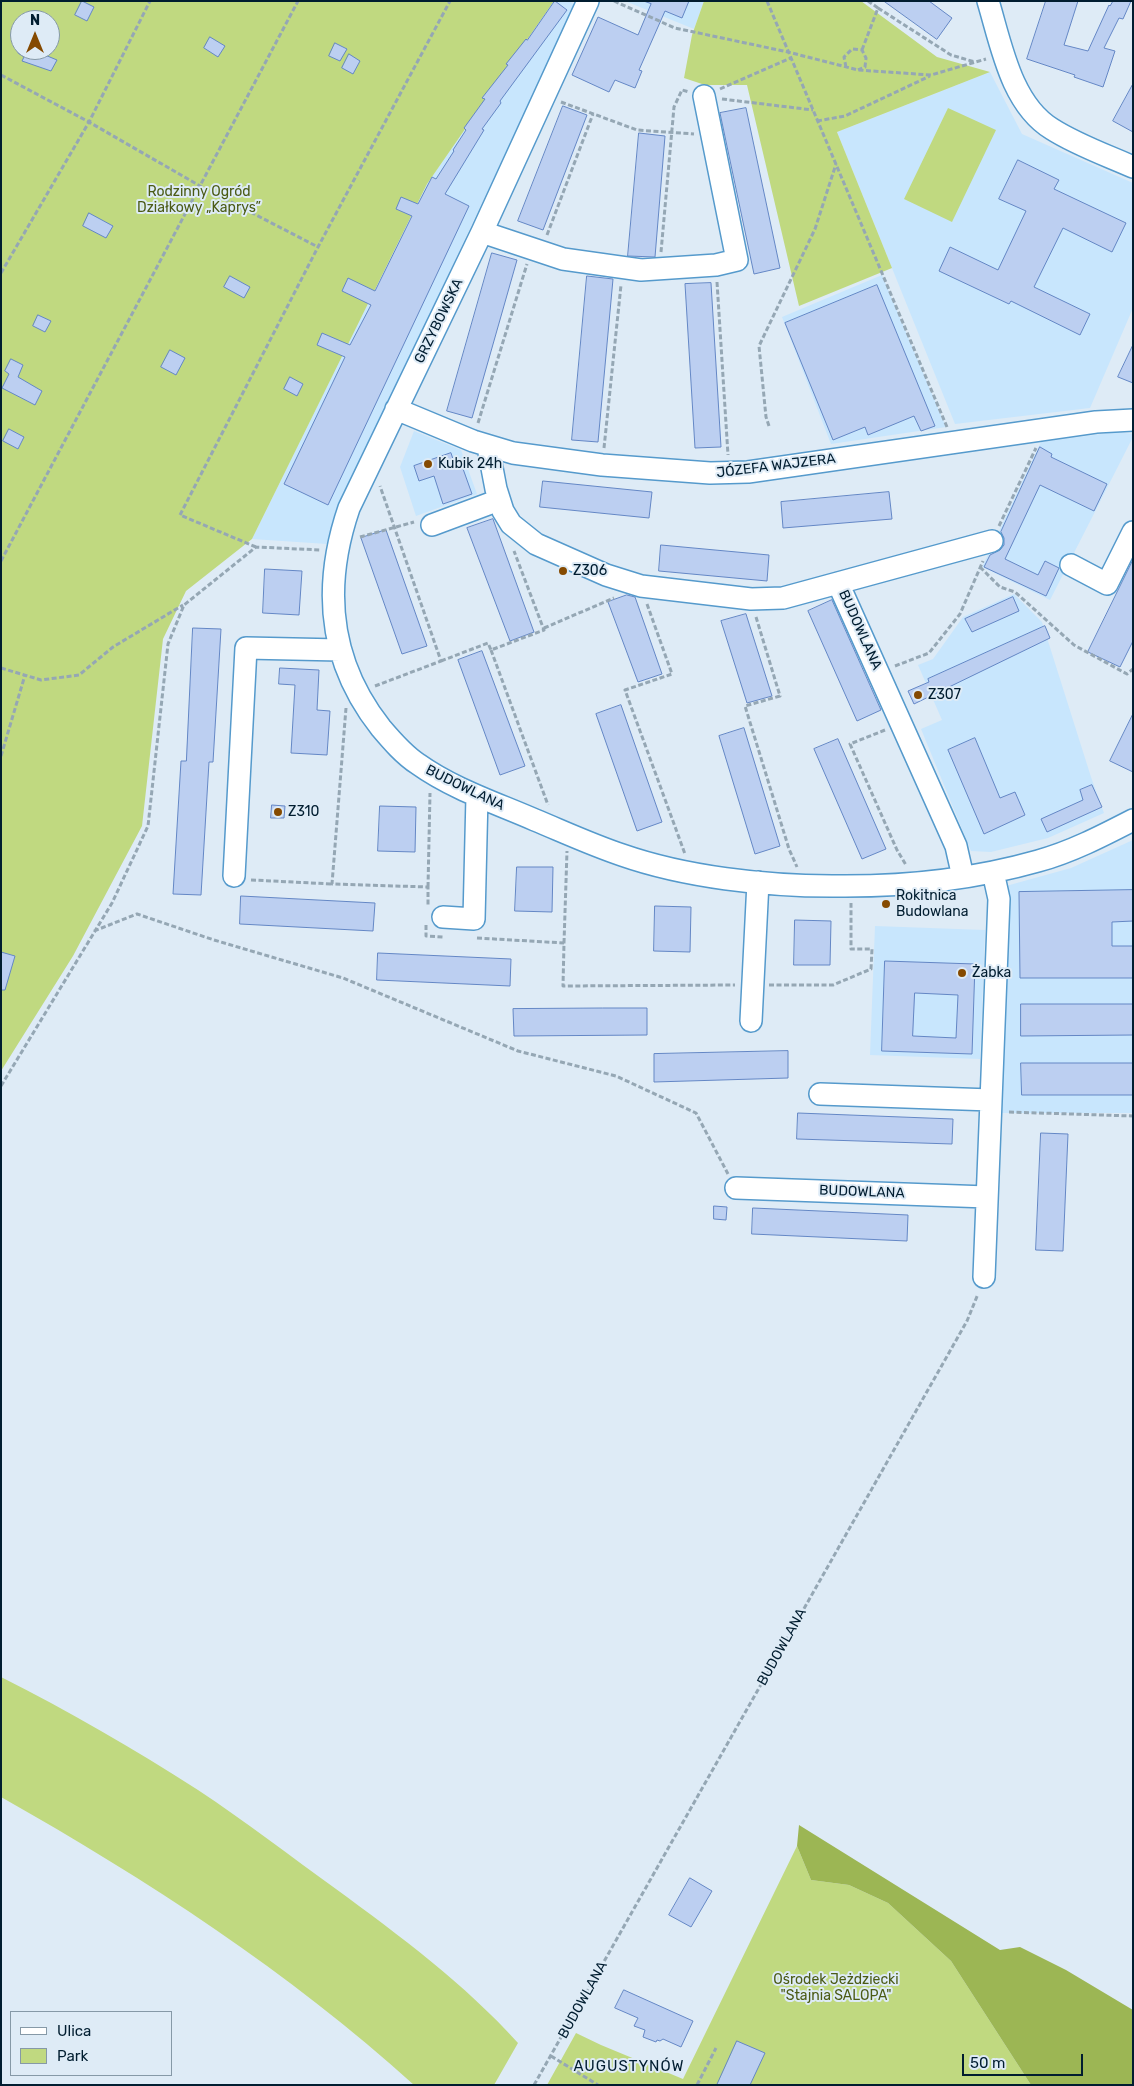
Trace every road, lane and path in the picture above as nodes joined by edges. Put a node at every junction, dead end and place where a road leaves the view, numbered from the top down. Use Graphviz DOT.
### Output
graph roads {
  1 [pos="150,1"];
  2 [pos="298,1"];
  3 [pos="450,1"];
  4 [pos="588,1"];
  5 [pos="614,1"];
  6 [pos="767,1"];
  7 [pos="868,1"];
  8 [pos="988,1"];
  9 [pos="878,8"];
  10 [pos="862,50"];
  11 [pos="788,52"];
  12 [pos="1004,54"];
  13 [pos="791,58"];
  14 [pos="976,62"];
  15 [pos="846,67"];
  16 [pos="858,70"];
  17 [pos="1,75"];
  18 [pos="931,75"];
  19 [pos="544,96"];
  20 [pos="704,96"];
  21 [pos="813,110"];
  22 [pos="593,114"];
  23 [pos="817,121"];
  24 [pos="89,122"];
  25 [pos="671,134"];
  26 [pos="712,135"];
  27 [pos="836,163"];
  28 [pos="1133,167"];
  29 [pos="200,186"];
  30 [pos="482,232"];
  31 [pos="318,248"];
  32 [pos="536,251"];
  33 [pos="716,265"];
  34 [pos="623,267"];
  35 [pos="660,270"];
  36 [pos="1,273"];
  37 [pos="396,409"];
  38 [pos="1133,420"];
  39 [pos="769,426"];
  40 [pos="953,442"];
  41 [pos="480,444"];
  42 [pos="371,461"];
  43 [pos="602,466"];
  44 [pos="729,473"];
  45 [pos="499,500"];
  46 [pos="510,524"];
  47 [pos="432,525"];
  48 [pos="394,526"];
  49 [pos="1133,532"];
  50 [pos="992,542"];
  51 [pos="256,547"];
  52 [pos="337,547"];
  53 [pos="959,550"];
  54 [pos="1,560"];
  55 [pos="1072,566"];
  56 [pos="838,583"];
  57 [pos="641,586"];
  58 [pos="614,598"];
  59 [pos="751,599"];
  60 [pos="184,605"];
  61 [pos="544,628"];
  62 [pos="340,650"];
  63 [pos="491,650"];
  64 [pos="441,661"];
  65 [pos="1,668"];
  66 [pos="1133,669"];
  67 [pos="25,675"];
  68 [pos="357,692"];
  69 [pos="902,723"];
  70 [pos="1,756"];
  71 [pos="437,777"];
  72 [pos="477,796"];
  73 [pos="1133,820"];
  74 [pos="562,832"];
  75 [pos="908,869"];
  76 [pos="691,872"];
  77 [pos="799,872"];
  78 [pos="993,872"];
  79 [pos="234,876"];
  80 [pos="963,877"];
  81 [pos="758,882"];
  82 [pos="428,887"];
  83 [pos="851,900"];
  84 [pos="436,921"];
  85 [pos="94,931"];
  86 [pos="473,938"];
  87 [pos="564,943"];
  88 [pos="752,985"];
  89 [pos="751,1021"];
  90 [pos="1,1086"];
  91 [pos="820,1094"];
  92 [pos="991,1105"];
  93 [pos="1133,1116"];
  94 [pos="736,1188"];
  95 [pos="987,1197"];
  96 [pos="984,1278"];
  97 [pos="716,2048"];
  98 [pos="551,2056"];
  99 [pos="534,2085"];
  100 [pos="598,2085"];
  101 [pos="697,2085"];
  1 -- 24 [label="path"];
  2 -- 29 [label="path"];
  3 -- 31 [label="path"];
  4 -- 19 [label="street, GRZYBOWSKA"];
  5 -- 11 [label="path"];
  6 -- 11 [label="path"];
  7 -- 9 [label="path"];
  8 -- 12 [label="street"];
  9 -- 10 [label="path"];
  9 -- 14 [label="path"];
  10 -- 15 [label="path"];
  10 -- 16 [label="path"];
  11 -- 13 [label="path"];
  11 -- 15 [label="path"];
  12 -- 14 [label="path"];
  12 -- 28 [label="street"];
  13 -- 20 [label="path"];
  13 -- 21 [label="path"];
  14 -- 18 [label="path"];
  15 -- 16 [label="path"];
  16 -- 18 [label="path"];
  17 -- 24 [label="path"];
  18 -- 23 [label="path"];
  19 -- 22 [label="path"];
  19 -- 30 [label="street, GRZYBOWSKA"];
  20 -- 21 [label="path"];
  20 -- 25 [label="path"];
  20 -- 26 [label="street"];
  21 -- 23 [label="path"];
  22 -- 25 [label="path"];
  22 -- 32 [label="path"];
  23 -- 27 [label="path"];
  24 -- 29 [label="path"];
  24 -- 36 [label="path"];
  25 -- 26 [label="path"];
  25 -- 35 [label="path"];
  26 -- 33 [label="street"];
  27 -- 39 [label="path"];
  27 -- 40 [label="path"];
  29 -- 31 [label="path"];
  29 -- 54 [label="path"];
  30 -- 32 [label="street"];
  30 -- 37 [label="street, GRZYBOWSKA"];
  31 -- 51 [label="path"];
  32 -- 34 [label="street"];
  32 -- 41 [label="path"];
  33 -- 35 [label="street"];
  33 -- 44 [label="path"];
  34 -- 35 [label="street"];
  34 -- 43 [label="path"];
  37 -- 41 [label="street, JÓZEFA WAJZERA"];
  37 -- 42 [label="street, GRZYBOWSKA"];
  38 -- 40 [label="street, JÓZEFA WAJZERA"];
  40 -- 44 [label="street, JÓZEFA WAJZERA"];
  41 -- 43 [label="street, JÓZEFA WAJZERA"];
  41 -- 45 [label="street, BUDOWLANA"];
  42 -- 48 [label="path"];
  42 -- 52 [label="street, GRZYBOWSKA"];
  43 -- 44 [label="street, JÓZEFA WAJZERA"];
  45 -- 46 [label="street, BUDOWLANA"];
  45 -- 47 [label="street"];
  46 -- 57 [label="street, BUDOWLANA"];
  46 -- 61 [label="path"];
  47 -- 48 [label="path"];
  48 -- 52 [label="path"];
  48 -- 64 [label="path"];
  49 -- 55 [label="street"];
  50 -- 53 [label="street"];
  51 -- 52 [label="path"];
  51 -- 60 [label="path"];
  52 -- 62 [label="street, GRZYBOWSKA"];
  53 -- 56 [label="street"];
  53 -- 66 [label="path"];
  56 -- 59 [label="street, BUDOWLANA"];
  56 -- 69 [label="street, BUDOWLANA"];
  57 -- 59 [label="street, BUDOWLANA"];
  57 -- 76 [label="path"];
  58 -- 61 [label="path"];
  59 -- 77 [label="path"];
  60 -- 67 [label="path"];
  60 -- 85 [label="path"];
  61 -- 63 [label="path"];
  62 -- 68 [label="street, BUDOWLANA"];
  62 -- 79 [label="street"];
  63 -- 64 [label="path"];
  63 -- 74 [label="path"];
  64 -- 68 [label="path"];
  65 -- 67 [label="path"];
  67 -- 70 [label="path"];
  68 -- 71 [label="street, BUDOWLANA"];
  68 -- 82 [label="path"];
  69 -- 75 [label="path"];
  69 -- 80 [label="street, BUDOWLANA"];
  71 -- 72 [label="street, BUDOWLANA"];
  71 -- 82 [label="path"];
  72 -- 74 [label="street, BUDOWLANA"];
  72 -- 84 [label="street"];
  73 -- 78 [label="street, BUDOWLANA"];
  74 -- 76 [label="street, BUDOWLANA"];
  74 -- 87 [label="path"];
  76 -- 81 [label="street, BUDOWLANA"];
  78 -- 80 [label="street, BUDOWLANA"];
  78 -- 92 [label="street"];
  80 -- 81 [label="street, BUDOWLANA"];
  81 -- 88 [label="street"];
  82 -- 84 [label="path"];
  83 -- 88 [label="path"];
  85 -- 90 [label="path"];
  85 -- 94 [label="path"];
  86 -- 87 [label="path"];
  87 -- 88 [label="path"];
  88 -- 89 [label="street"];
  91 -- 92 [label="street"];
  92 -- 93 [label="path"];
  92 -- 95 [label="street"];
  94 -- 95 [label="street, BUDOWLANA"];
  95 -- 96 [label="street"];
  96 -- 98 [label="path, BUDOWLANA"];
  97 -- 101 [label="path"];
  98 -- 99 [label="path, BUDOWLANA"];
  98 -- 100 [label="path"];
}
